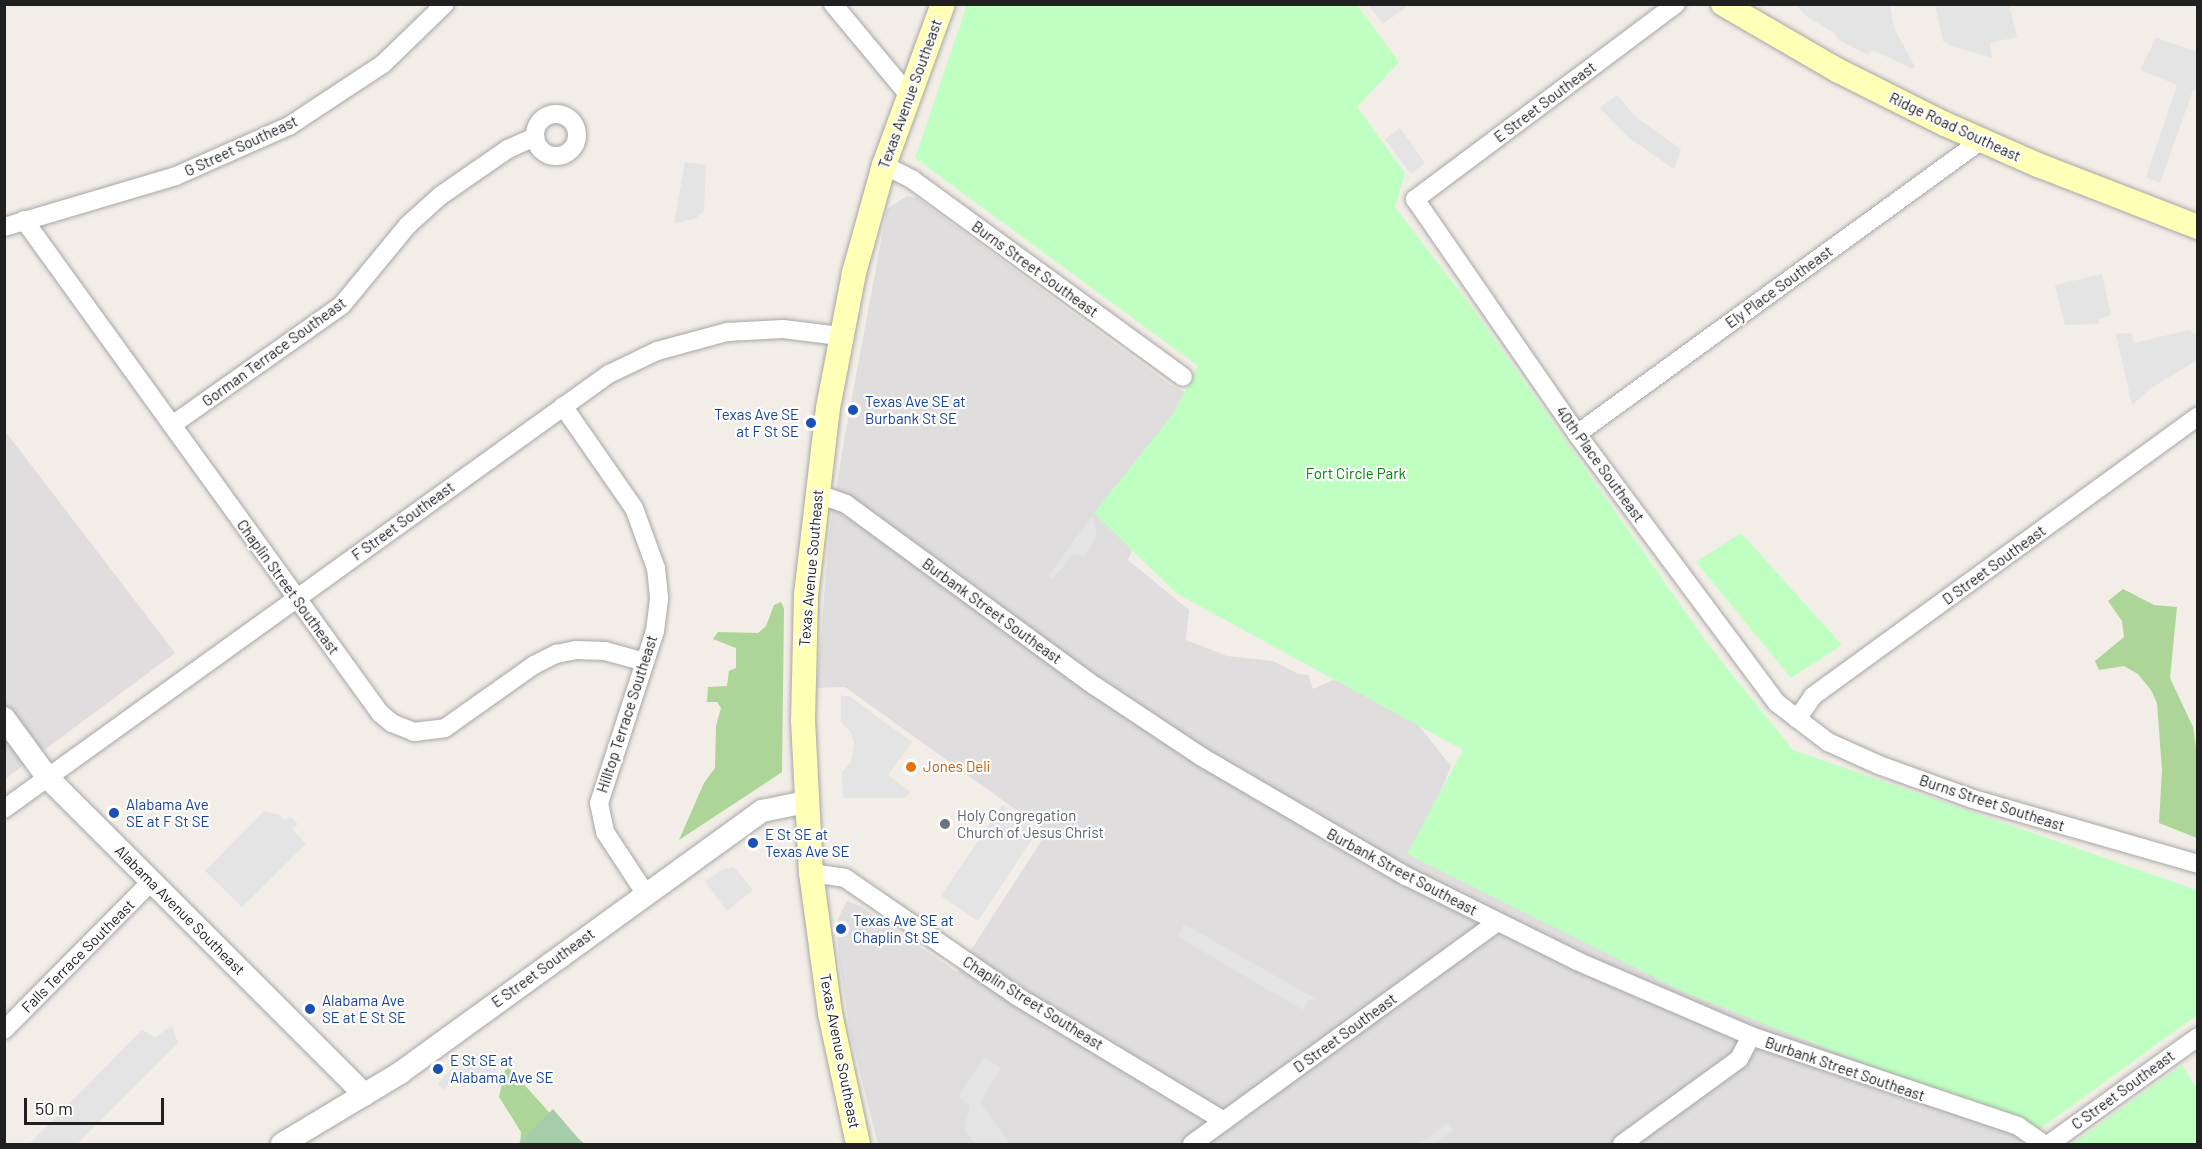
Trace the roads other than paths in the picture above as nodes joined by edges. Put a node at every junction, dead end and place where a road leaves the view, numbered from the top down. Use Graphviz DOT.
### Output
graph roads {
  1 [pos="445,4"];
  2 [pos="833,4"];
  3 [pos="943,4"];
  4 [pos="1676,4"];
  5 [pos="1723,4"];
  6 [pos="908,94"];
  7 [pos="535,137"];
  8 [pos="1981,140"];
  9 [pos="884,165"];
  10 [pos="1415,199"];
  11 [pos="24,220"];
  12 [pos="4,227"];
  13 [pos="2198,227"];
  14 [pos="840,336"];
  15 [pos="1183,377"];
  16 [pos="563,406"];
  17 [pos="2198,416"];
  18 [pos="172,425"];
  19 [pos="1577,434"];
  20 [pos="816,493"];
  21 [pos="296,598"];
  22 [pos="645,662"];
  23 [pos="4,718"];
  24 [pos="1797,719"];
  25 [pos="48,777"];
  26 [pos="806,802"];
  27 [pos="4,809"];
  28 [pos="2198,864"];
  29 [pos="811,873"];
  30 [pos="152,882"];
  31 [pos="645,893"];
  32 [pos="1497,922"];
  33 [pos="4,1030"];
  34 [pos="1751,1036"];
  35 [pos="2198,1036"];
  36 [pos="364,1095"];
  37 [pos="1224,1121"];
  38 [pos="282,1144"];
  39 [pos="858,1144"];
  40 [pos="1192,1144"];
  41 [pos="1622,1144"];
  42 [pos="2044,1144"];
  43 [pos="2049,1144"];
  1 -- 11 [label="street, G Street Southeast"];
  2 -- 6 [label="street"];
  3 -- 6 [label="main road, Texas Avenue Southeast"];
  4 -- 10 [label="street, E Street Southeast"];
  5 -- 8 [label="main road, Ridge Road Southeast"];
  6 -- 9 [label="main road, Texas Avenue Southeast"];
  7 -- 18 [label="street, Gorman Terrace Southeast"];
  8 -- 13 [label="main road, Ridge Road Southeast"];
  8 -- 19 [label="street, Ely Place Southeast"];
  9 -- 14 [label="main road, Texas Avenue Southeast"];
  9 -- 15 [label="street, Burns Street Southeast"];
  10 -- 19 [label="street, 40th Place Southeast"];
  11 -- 12 [label="street, G Street Southeast"];
  11 -- 18 [label="street, Chaplin Street Southeast"];
  14 -- 16 [label="street, F Street Southeast"];
  14 -- 20 [label="main road, Texas Avenue Southeast"];
  16 -- 21 [label="street, F Street Southeast"];
  16 -- 22 [label="street, Hilltop Terrace Southeast"];
  17 -- 24 [label="street, D Street Southeast"];
  18 -- 21 [label="street, Chaplin Street Southeast"];
  19 -- 24 [label="street, 40th Place Southeast"];
  20 -- 26 [label="main road, Texas Avenue Southeast"];
  20 -- 32 [label="street, Burbank Street Southeast"];
  21 -- 22 [label="street, Chaplin Street Southeast"];
  21 -- 25 [label="street, F Street Southeast"];
  22 -- 31 [label="street, Hilltop Terrace Southeast"];
  23 -- 25 [label="street, Alabama Avenue Southeast"];
  24 -- 28 [label="street, Burns Street Southeast"];
  25 -- 27 [label="street, F Street Southeast"];
  25 -- 30 [label="street, Alabama Avenue Southeast"];
  26 -- 29 [label="main road, Texas Avenue Southeast"];
  26 -- 31 [label="street, E Street Southeast"];
  29 -- 37 [label="street, Chaplin Street Southeast"];
  29 -- 39 [label="main road, Texas Avenue Southeast"];
  30 -- 33 [label="street, Falls Terrace Southeast"];
  30 -- 36 [label="street, Alabama Avenue Southeast"];
  31 -- 36 [label="street, E Street Southeast"];
  32 -- 34 [label="street, Burbank Street Southeast"];
  32 -- 37 [label="street, D Street Southeast"];
  34 -- 41 [label="street"];
  34 -- 42 [label="street, Burbank Street Southeast"];
  35 -- 43 [label="street, C Street Southeast"];
  36 -- 38 [label="street, E Street Southeast"];
  37 -- 40 [label="street, D Street Southeast"];
}
